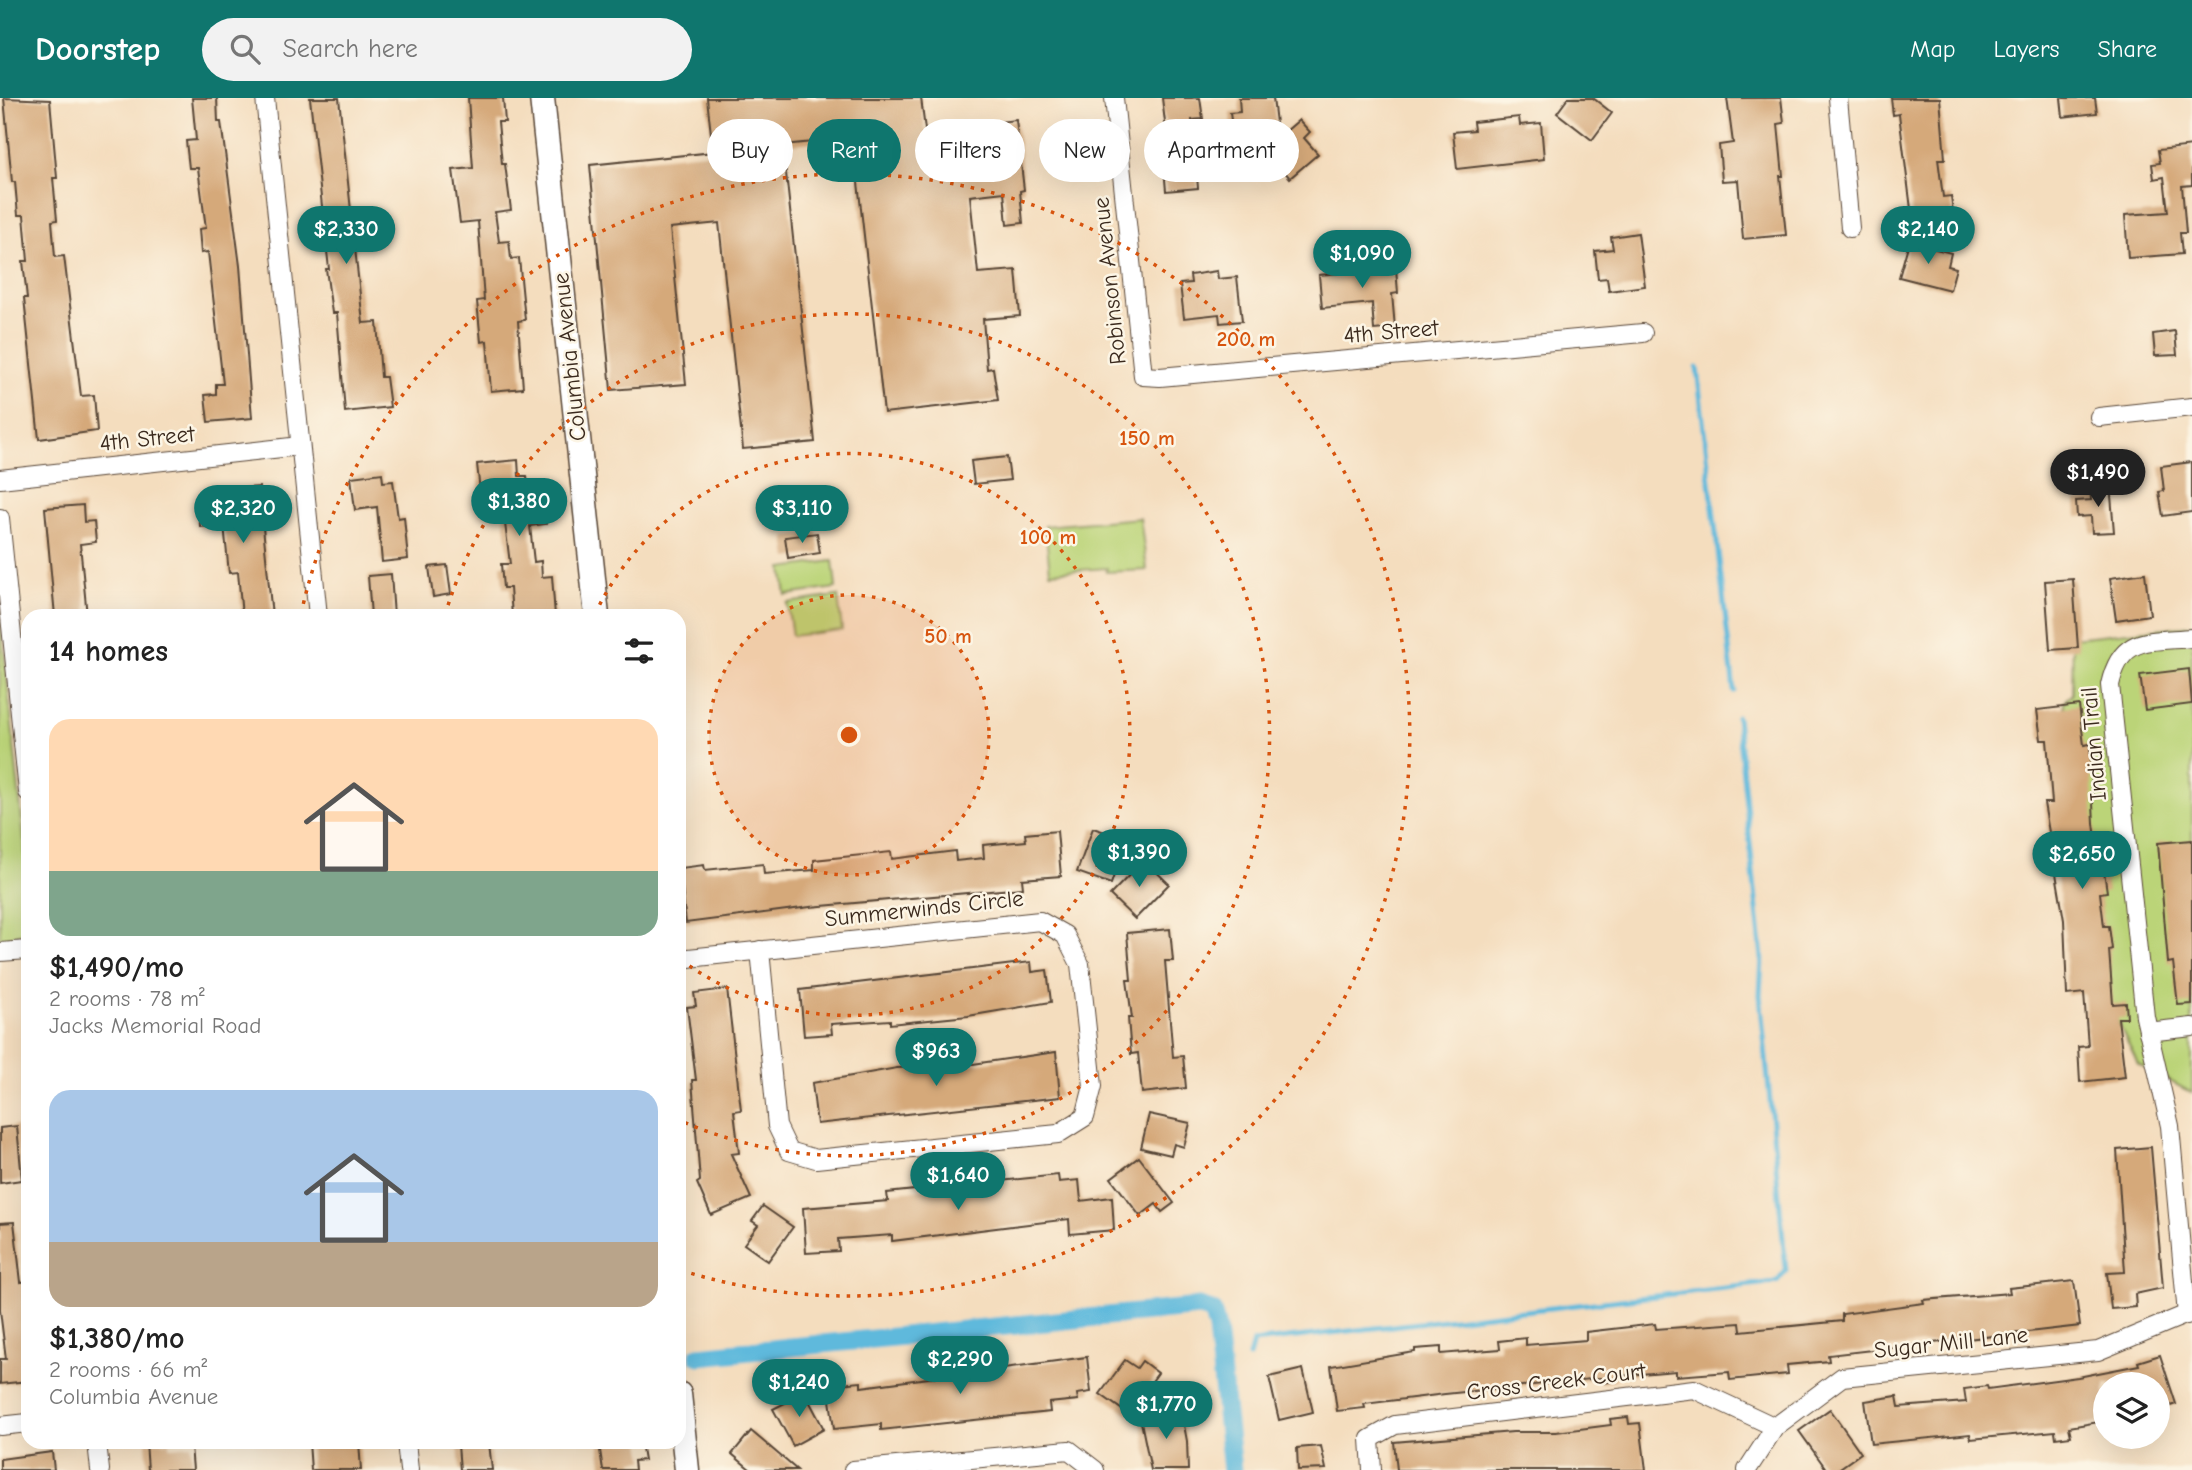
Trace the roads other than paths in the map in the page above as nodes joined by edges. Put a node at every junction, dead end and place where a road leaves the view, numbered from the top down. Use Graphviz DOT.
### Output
graph roads {
  1 [pos="265,98"];
  2 [pos="542,98"];
  3 [pos="1114,98"];
  4 [pos="1838,98"];
  5 [pos="1850,228"];
  6 [pos="1643,332"];
  7 [pos="1143,376"];
  8 [pos="2192,408"];
  9 [pos="2099,417"];
  10 [pos="300,446"];
  11 [pos="0,479"];
  12 [pos="0,518"];
  13 [pos="317,609"];
  14 [pos="596,609"];
  15 [pos="2192,638"];
  16 [pos="21,724"];
  17 [pos="760,950"];
  18 [pos="21,951"];
  19 [pos="0,953"];
  20 [pos="686,958"];
  21 [pos="2192,1027"];
  22 [pos="2148,1032"];
  23 [pos="2190,1313"];
  24 [pos="21,1424"];
  25 [pos="0,1426"];
  26 [pos="1775,1427"];
  27 [pos="98,1449"];
  28 [pos="407,1449"];
  29 [pos="685,1449"];
  30 [pos="100,1470"];
  31 [pos="409,1470"];
  32 [pos="687,1470"];
  33 [pos="853,1470"];
  34 [pos="1095,1470"];
  35 [pos="1372,1470"];
  36 [pos="1748,1470"];
  1 -- 10 [label="street"];
  2 -- 14 [label="street, Columbia Avenue"];
  3 -- 7 [label="street, Robinson Avenue"];
  4 -- 5 [label="street"];
  6 -- 7 [label="street, 4th Street"];
  8 -- 9 [label="street"];
  10 -- 11 [label="street, 4th Street"];
  10 -- 13 [label="street"];
  12 -- 16 [label="street"];
  15 -- 22 [label="street, Indian Trail"];
  17 -- 17 [label="street, Summerwinds Circle"];
  17 -- 20 [label="street, Summerwinds Circle"];
  18 -- 19 [label="street"];
  21 -- 22 [label="street"];
  22 -- 23 [label="street, Indian Trail"];
  23 -- 26 [label="street, Sugar Mill Lane"];
  24 -- 25 [label="street"];
  26 -- 35 [label="street, Cross Creek Court"];
  26 -- 36 [label="street, Sugar Mill Lane"];
  27 -- 30 [label="street"];
  28 -- 31 [label="street"];
  29 -- 32 [label="street"];
  33 -- 34 [label="street"];
}
